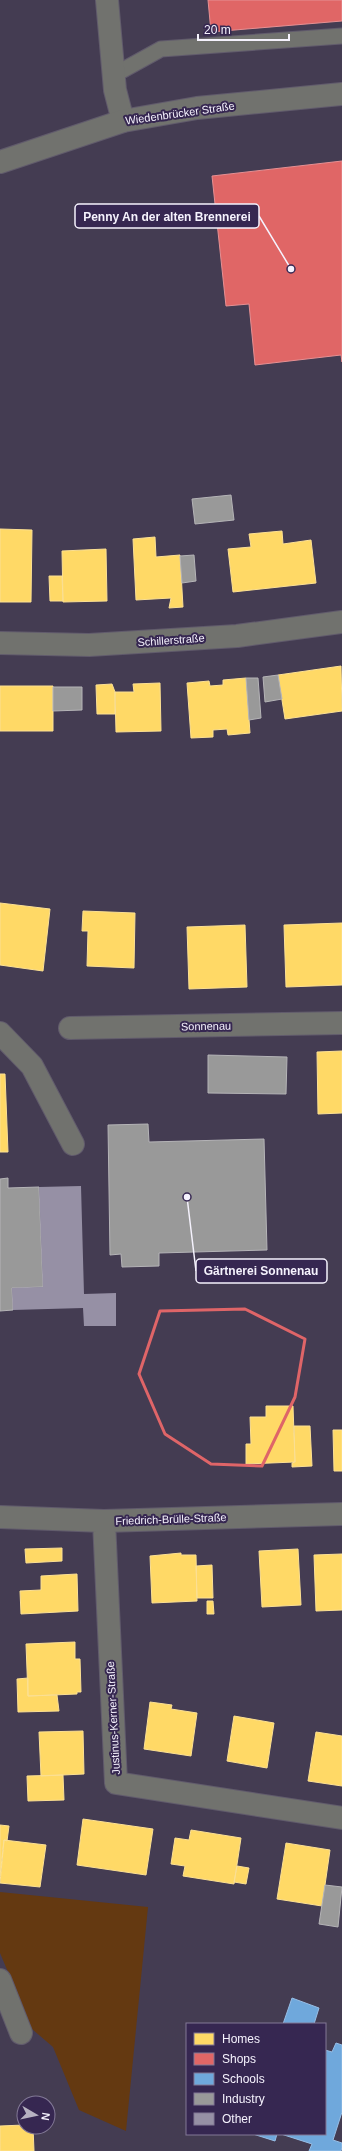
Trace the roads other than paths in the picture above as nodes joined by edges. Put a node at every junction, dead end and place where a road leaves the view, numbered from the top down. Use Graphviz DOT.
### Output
graph roads {
  1 [pos="107,0"];
  2 [pos="342,36"];
  3 [pos="114,75"];
  4 [pos="342,94"];
  5 [pos="122,121"];
  6 [pos="0,162"];
  7 [pos="342,622"];
  8 [pos="0,643"];
  9 [pos="342,1023"];
  10 [pos="70,1028"];
  11 [pos="0,1033"];
  12 [pos="73,1144"];
  13 [pos="342,1514"];
  14 [pos="0,1517"];
  15 [pos="104,1521"];
  16 [pos="342,1818"];
  17 [pos="0,1980"];
  18 [pos="21,2033"];
  1 -- 3 [label="street"];
  2 -- 3 [label="lane"];
  3 -- 5 [label="street"];
  4 -- 5 [label="street, Wiedenbrücker Straße"];
  5 -- 6 [label="street, Wiedenbrücker Straße"];
  7 -- 8 [label="street, Schillerstraße"];
  9 -- 10 [label="street, Sonnenau"];
  11 -- 12 [label="street"];
  13 -- 15 [label="street, Friedrich-Brülle-Straße"];
  14 -- 15 [label="street, Friedrich-Brülle-Straße"];
  15 -- 16 [label="street, Justinus-Kerner-Straße"];
  17 -- 18 [label="street"];
}
